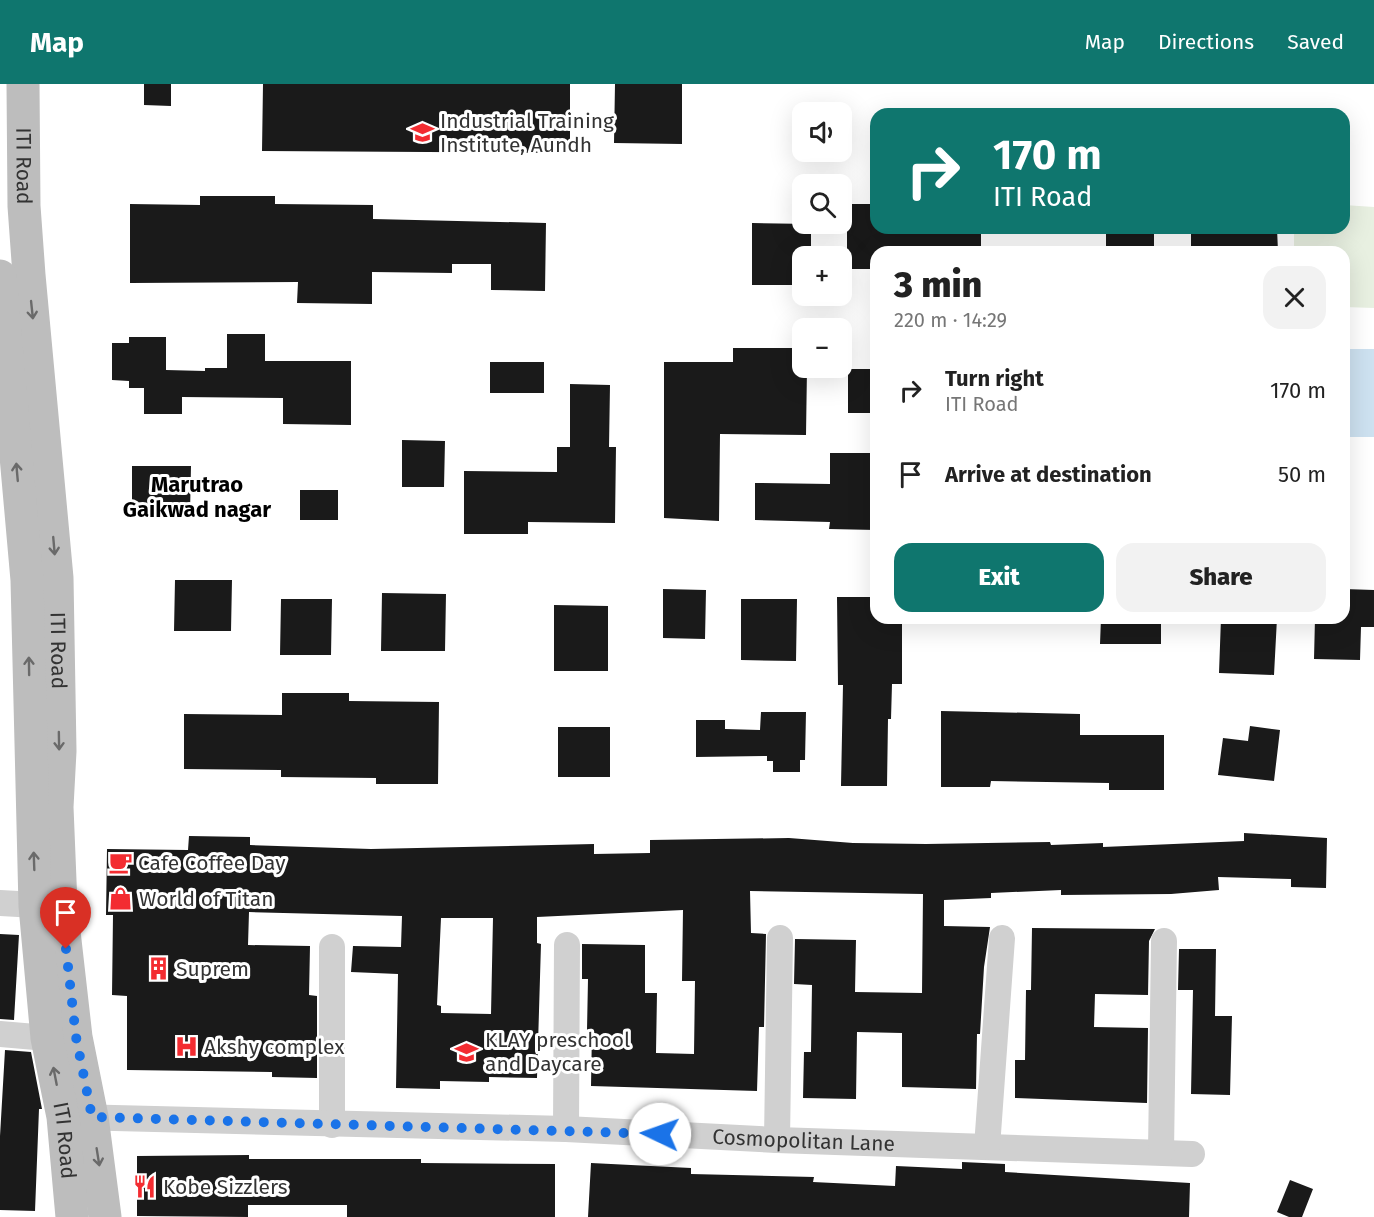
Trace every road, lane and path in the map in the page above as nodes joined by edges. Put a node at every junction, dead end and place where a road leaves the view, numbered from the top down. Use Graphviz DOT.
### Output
graph roads {
  1 [pos="23,84"];
  2 [pos="10,276"];
  3 [pos="0,903"];
  4 [pos="48,906"];
  5 [pos="780,938"];
  6 [pos="1002,938"];
  7 [pos="1164,941"];
  8 [pos="567,945"];
  9 [pos="332,947"];
  10 [pos="0,1034"];
  11 [pos="47,1038"];
  12 [pos="77,1117"];
  13 [pos="332,1125"];
  14 [pos="566,1129"];
  15 [pos="777,1140"];
  16 [pos="987,1147"];
  17 [pos="1161,1152"];
  18 [pos="1192,1154"];
  19 [pos="72,1217"];
  20 [pos="105,1217"];
  1 -- 2 [label="main road, ITI Road"];
  2 -- 4 [label="main road, ITI Road"];
  3 -- 4 [label="street"];
  4 -- 11 [label="main road, ITI Road"];
  4 -- 12 [label="main road, ITI Road"];
  5 -- 15 [label="street"];
  6 -- 16 [label="street"];
  7 -- 17 [label="street"];
  8 -- 14 [label="street"];
  9 -- 13 [label="street"];
  10 -- 11 [label="street"];
  12 -- 11 [label="main road, ITI Road, one-way"];
  12 -- 13 [label="street, Cosmopolitan Lane"];
  12 -- 19 [label="main road, ITI Road"];
  12 -- 20 [label="main road, ITI Road, one-way"];
  13 -- 14 [label="street, Cosmopolitan Lane"];
  14 -- 15 [label="street, Cosmopolitan Lane"];
  15 -- 16 [label="street, Cosmopolitan Lane"];
  16 -- 17 [label="street, Cosmopolitan Lane"];
  17 -- 18 [label="street, Cosmopolitan Lane"];
}
